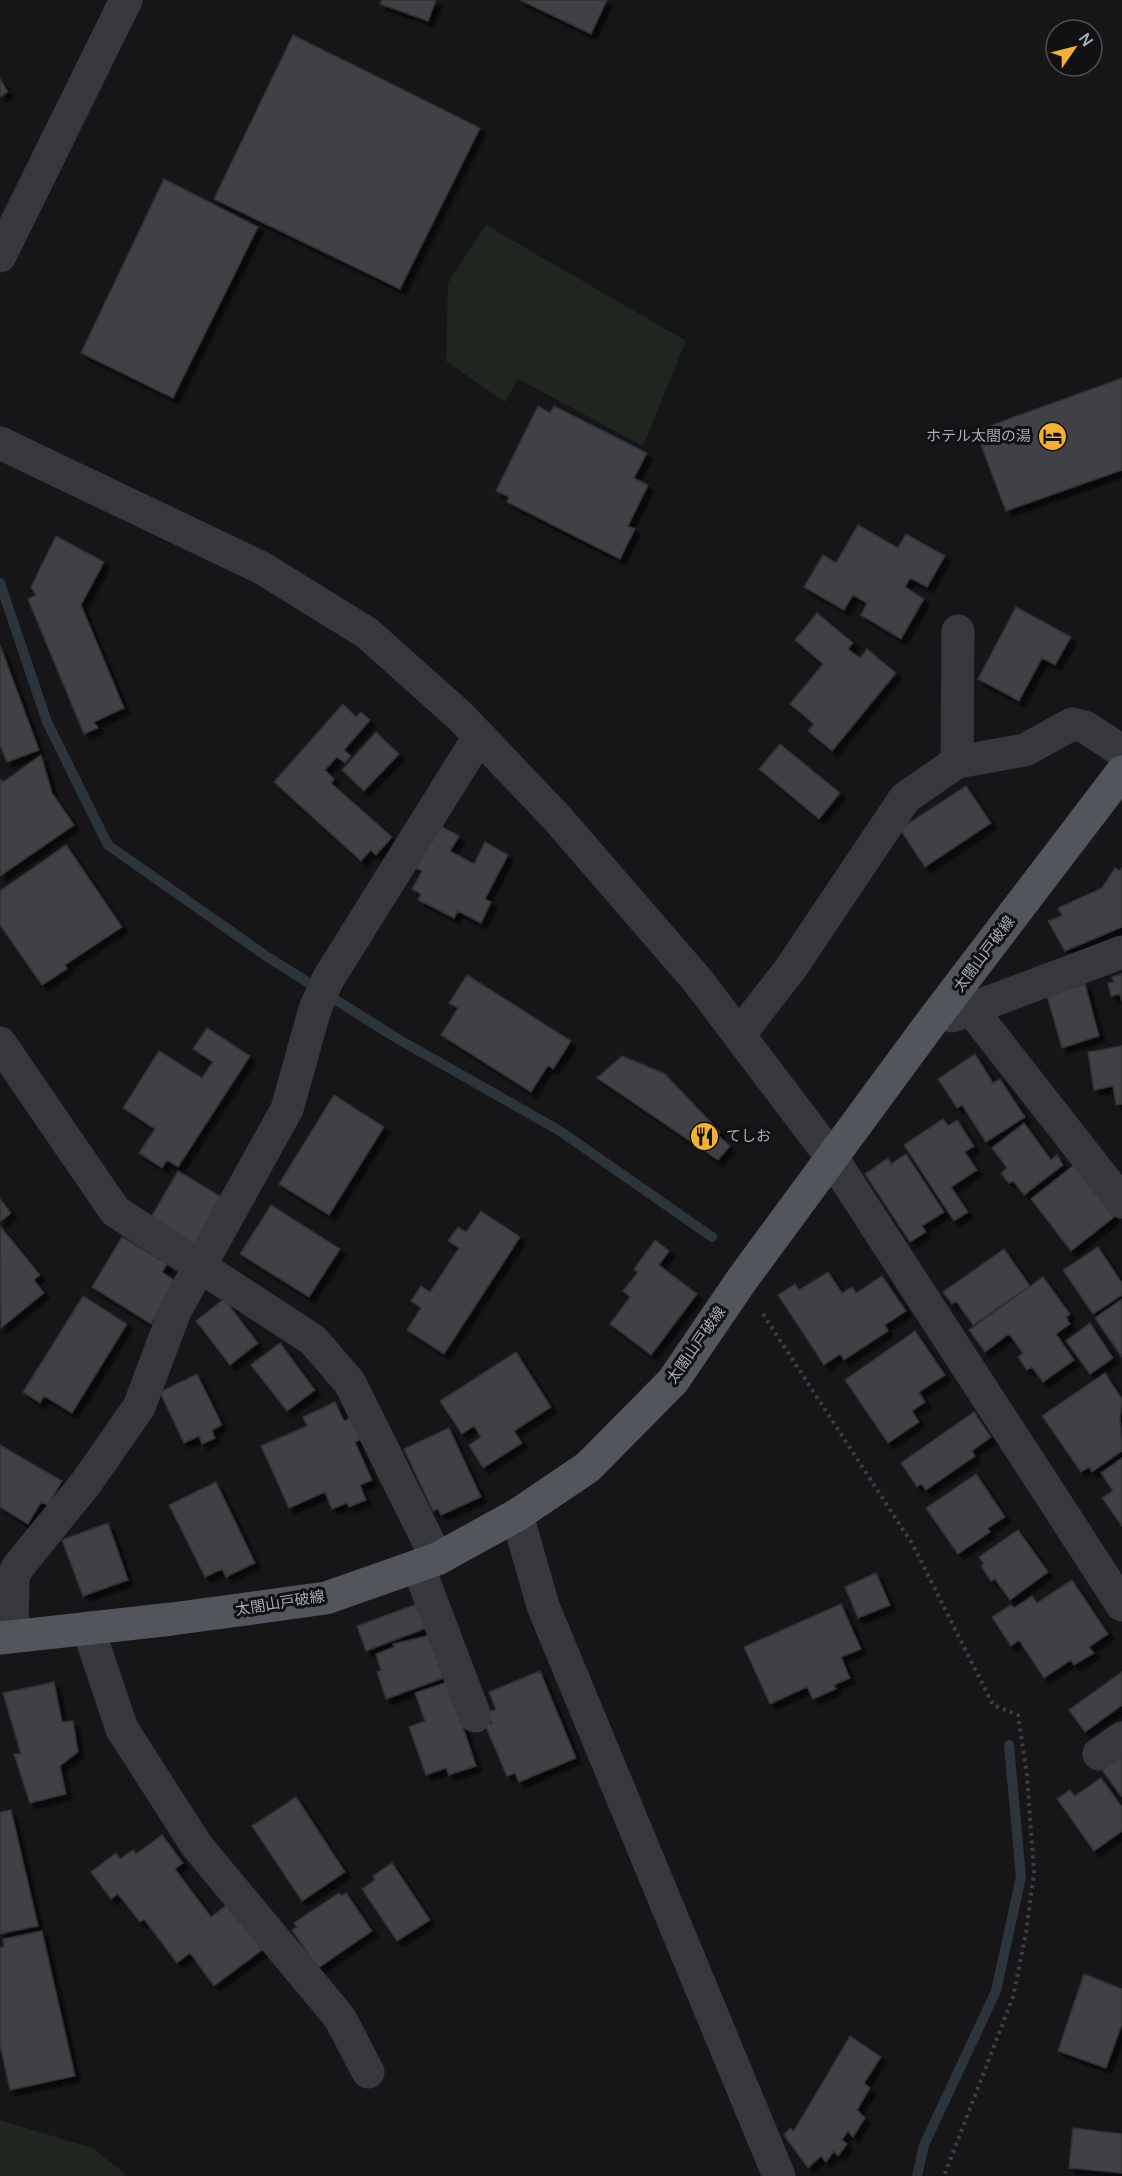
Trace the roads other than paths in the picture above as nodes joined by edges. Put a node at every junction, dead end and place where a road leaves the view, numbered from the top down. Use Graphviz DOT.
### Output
graph roads {
  1 [pos="126,0"];
  2 [pos="0,256"];
  3 [pos="0,443"];
  4 [pos="958,631"];
  5 [pos="479,737"];
  6 [pos="1122,751"];
  7 [pos="957,762"];
  8 [pos="1122,772"];
  9 [pos="1122,952"];
  10 [pos="971,1009"];
  11 [pos="930,1024"];
  12 [pos="739,1035"];
  13 [pos="0,1043"];
  14 [pos="832,1158"];
  15 [pos="1116,1186"];
  16 [pos="201,1267"];
  17 [pos="518,1515"];
  18 [pos="12,1552"];
  19 [pos="428,1563"];
  20 [pos="1122,1605"];
  21 [pos="88,1628"];
  22 [pos="6,1637"];
  23 [pos="475,1716"];
  24 [pos="368,2072"];
  25 [pos="779,2176"];
  1 -- 2 [label="street"];
  3 -- 5 [label="street"];
  4 -- 7 [label="street"];
  5 -- 12 [label="street"];
  5 -- 16 [label="street"];
  6 -- 7 [label="street"];
  7 -- 12 [label="street"];
  8 -- 11 [label="main road, 太閤山戸破線"];
  9 -- 10 [label="street"];
  10 -- 11 [label="street"];
  10 -- 15 [label="street"];
  11 -- 14 [label="main road, 太閤山戸破線"];
  12 -- 14 [label="street"];
  13 -- 16 [label="street"];
  14 -- 17 [label="main road, 太閤山戸破線"];
  14 -- 20 [label="street"];
  16 -- 18 [label="street"];
  16 -- 19 [label="street"];
  17 -- 19 [label="main road, 太閤山戸破線"];
  17 -- 25 [label="street"];
  18 -- 22 [label="street"];
  19 -- 21 [label="main road, 太閤山戸破線"];
  19 -- 23 [label="street"];
  21 -- 22 [label="main road, 太閤山戸破線"];
  21 -- 24 [label="street"];
}
